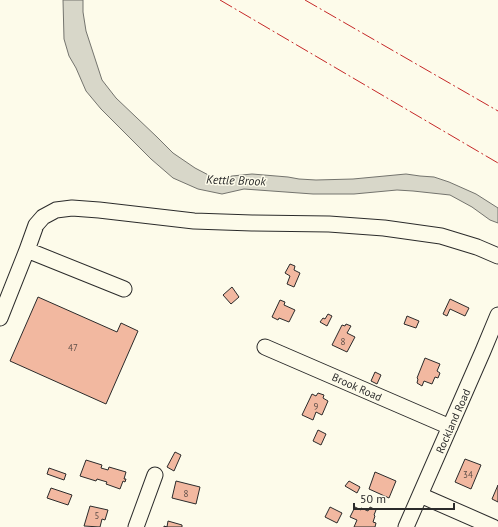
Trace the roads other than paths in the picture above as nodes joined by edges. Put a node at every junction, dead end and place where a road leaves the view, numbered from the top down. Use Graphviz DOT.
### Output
graph roads {
  1 [pos="27,250"];
  2 [pos="498,256"];
  3 [pos="124,289"];
  4 [pos="498,315"];
  5 [pos="0,318"];
  6 [pos="265,347"];
  7 [pos="450,428"];
  8 [pos="155,475"];
  9 [pos="420,495"];
  10 [pos="136,527"];
  11 [pos="406,527"];
  12 [pos="493,527"];
  1 -- 2 [label="street"];
  1 -- 3 [label="street"];
  1 -- 5 [label="street"];
  4 -- 7 [label="street, Rockland Road"];
  6 -- 7 [label="street, Brook Road"];
  7 -- 9 [label="street, Rockland Road"];
  8 -- 10 [label="street"];
  9 -- 11 [label="street, Rockland Road"];
  9 -- 12 [label="street"];
}
